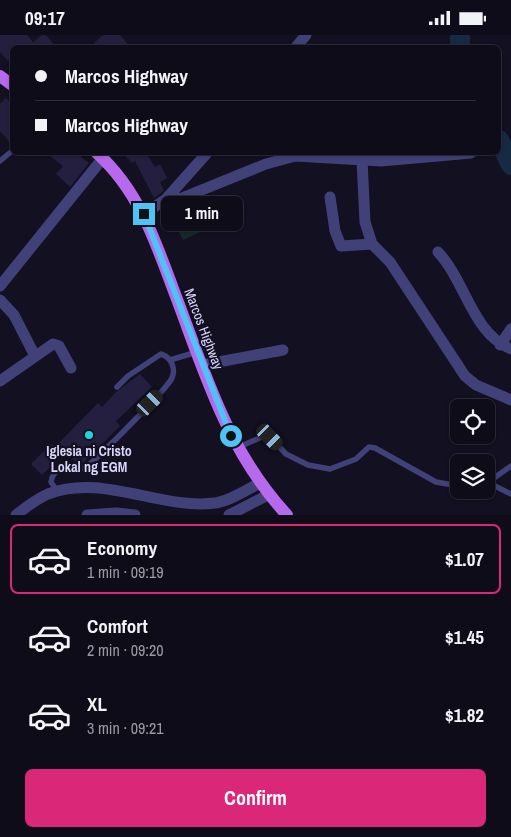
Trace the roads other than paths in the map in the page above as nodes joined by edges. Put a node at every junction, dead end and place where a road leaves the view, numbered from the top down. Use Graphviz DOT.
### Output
graph roads {
  1 [pos="306,35"];
  2 [pos="298,45"];
  3 [pos="10,153"];
  4 [pos="100,155"];
  5 [pos="206,155"];
  6 [pos="448,155"];
  7 [pos="362,160"];
  8 [pos="0,161"];
  9 [pos="330,197"];
  10 [pos="166,199"];
  11 [pos="144,214"];
  12 [pos="372,243"];
  13 [pos="438,253"];
  14 [pos="0,286"];
  15 [pos="0,300"];
  16 [pos="511,329"];
  17 [pos="506,347"];
  18 [pos="283,350"];
  19 [pos="197,352"];
  20 [pos="35,355"];
  21 [pos="170,360"];
  22 [pos="202,365"];
  23 [pos="71,368"];
  24 [pos="0,381"];
  25 [pos="117,387"];
  26 [pos="511,399"];
  27 [pos="237,448"];
  28 [pos="511,466"];
  29 [pos="495,476"];
  30 [pos="260,483"];
  31 [pos="450,484"];
  32 [pos="495,487"];
  33 [pos="57,491"];
  34 [pos="511,494"];
  35 [pos="268,495"];
  36 [pos="16,515"];
  37 [pos="87,515"];
  38 [pos="135,515"];
  39 [pos="228,515"];
  40 [pos="287,515"];
  1 -- 2 [label="street"];
  3 -- 8 [label="lane"];
  4 -- 11 [label="main road, Marcos Highway"];
  4 -- 14 [label="street"];
  5 -- 10 [label="street"];
  6 -- 7 [label="street"];
  7 -- 10 [label="street"];
  7 -- 12 [label="street"];
  9 -- 12 [label="street"];
  10 -- 11 [label="street"];
  11 -- 19 [label="main road, Marcos Highway"];
  12 -- 26 [label="street"];
  13 -- 17 [label="street"];
  15 -- 20 [label="street"];
  16 -- 17 [label="street"];
  18 -- 22 [label="street"];
  19 -- 21 [label="lane"];
  19 -- 22 [label="main road, Marcos Highway"];
  20 -- 23 [label="street"];
  20 -- 24 [label="street"];
  21 -- 25 [label="lane"];
  21 -- 33 [label="lane"];
  22 -- 27 [label="main road, Marcos Highway"];
  27 -- 30 [label="main road, Marcos Highway"];
  27 -- 31 [label="lane"];
  28 -- 29 [label="lane"];
  30 -- 33 [label="street"];
  30 -- 35 [label="main road, Marcos Highway"];
  32 -- 34 [label="lane"];
  33 -- 36 [label="street"];
  35 -- 39 [label="street"];
  35 -- 40 [label="main road, Marcos Highway"];
  37 -- 38 [label="street"];
}
